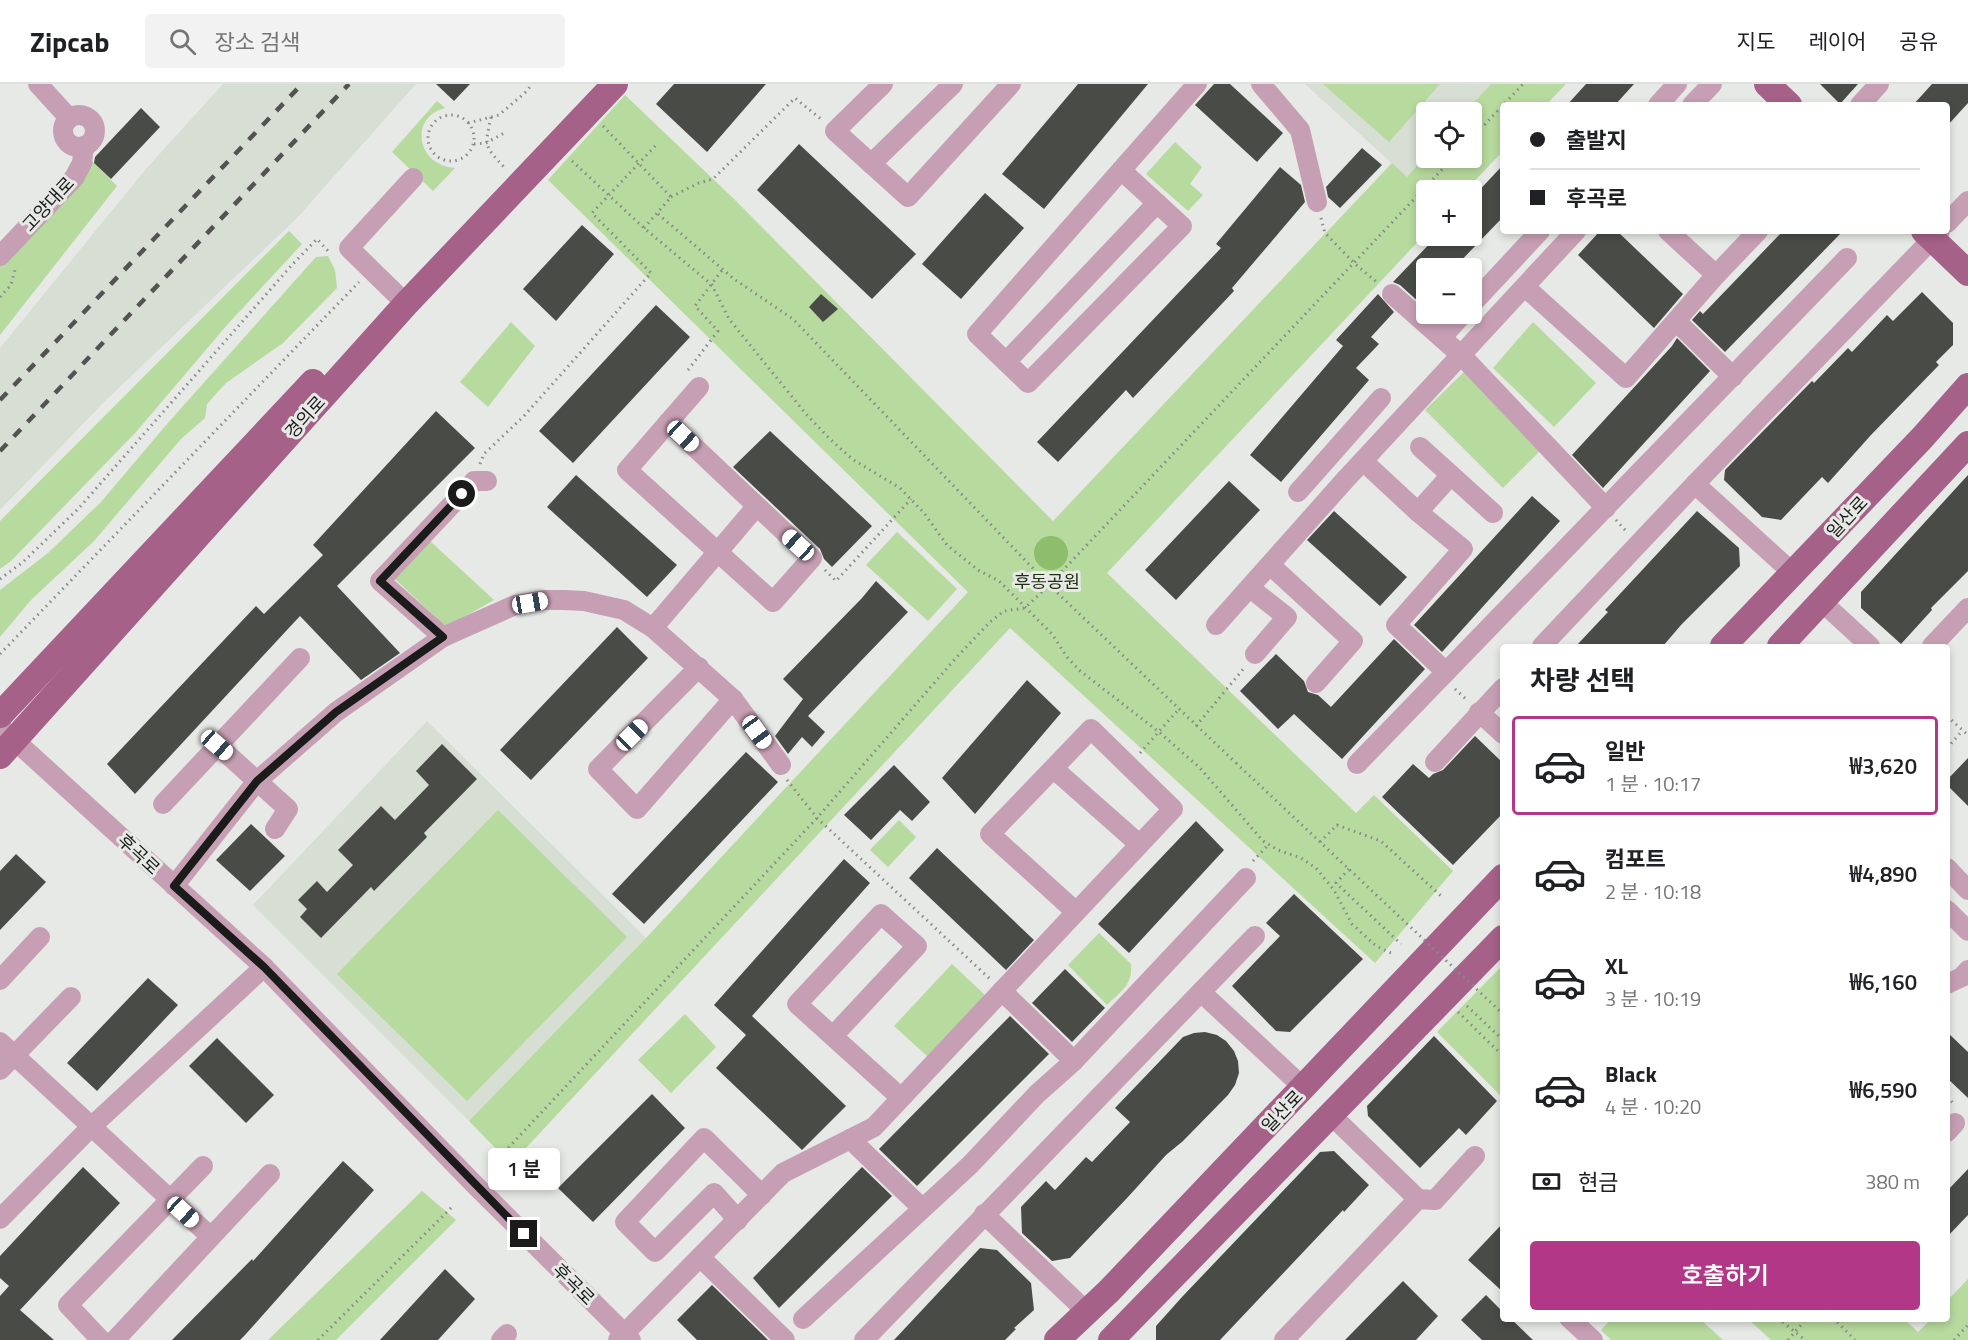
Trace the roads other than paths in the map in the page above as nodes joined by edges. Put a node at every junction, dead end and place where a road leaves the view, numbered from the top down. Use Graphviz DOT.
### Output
graph roads {
  1 [pos="38,84"];
  2 [pos="601,84"];
  3 [pos="615,84"];
  4 [pos="883,84"];
  5 [pos="953,84"];
  6 [pos="1011,84"];
  7 [pos="1197,84"];
  8 [pos="1261,84"];
  9 [pos="1677,84"];
  10 [pos="1712,84"];
  11 [pos="1767,84"];
  12 [pos="1879,84"];
  13 [pos="1661,102"];
  14 [pos="1695,102"];
  15 [pos="1786,102"];
  16 [pos="1863,102"];
  17 [pos="871,164"];
  18 [pos="1121,171"];
  19 [pos="413,178"];
  20 [pos="1968,201"];
  21 [pos="1317,202"];
  22 [pos="1157,203"];
  23 [pos="1950,218"];
  24 [pos="1537,234"];
  25 [pos="1573,234"];
  26 [pos="1671,234"];
  27 [pos="1755,234"];
  28 [pos="1933,234"];
  29 [pos="1938,234"];
  30 [pos="0,256"];
  31 [pos="1848,258"];
  32 [pos="1968,273"];
  33 [pos="1716,275"];
  34 [pos="1525,287"];
  35 [pos="1482,293"];
  36 [pos="396,294"];
  37 [pos="1392,294"];
  38 [pos="1482,299"];
  39 [pos="1505,309"];
  40 [pos="1676,321"];
  41 [pos="1454,324"];
  42 [pos="1442,337"];
  43 [pos="1462,356"];
  44 [pos="1006,362"];
  45 [pos="1733,377"];
  46 [pos="699,387"];
  47 [pos="1968,387"];
  48 [pos="1381,399"];
  49 [pos="668,422"];
  50 [pos="1968,444"];
  51 [pos="1420,447"];
  52 [pos="1363,461"];
  53 [pos="1324,463"];
  54 [pos="1451,475"];
  55 [pos="1345,480"];
  56 [pos="480,481"];
  57 [pos="1695,484"];
  58 [pos="1298,492"];
  59 [pos="756,507"];
  60 [pos="1606,508"];
  61 [pos="1418,512"];
  62 [pos="1492,513"];
  63 [pos="718,552"];
  64 [pos="1270,565"];
  65 [pos="1794,574"];
  66 [pos="1250,588"];
  67 [pos="1822,602"];
  68 [pos="1968,608"];
  69 [pos="1216,625"];
  70 [pos="653,628"];
  71 [pos="443,637"];
  72 [pos="1544,644"];
  73 [pos="1725,644"];
  74 [pos="1782,644"];
  75 [pos="1868,644"];
  76 [pos="1934,644"];
  77 [pos="1255,654"];
  78 [pos="300,658"];
  79 [pos="699,667"];
  80 [pos="1446,672"];
  81 [pos="1316,683"];
  82 [pos="1500,691"];
  83 [pos="734,699"];
  84 [pos="1479,712"];
  85 [pos="0,715"];
  86 [pos="1500,731"];
  87 [pos="5,741"];
  88 [pos="217,745"];
  89 [pos="1435,762"];
  90 [pos="1358,764"];
  91 [pos="781,765"];
  92 [pos="1054,769"];
  93 [pos="257,781"];
  94 [pos="163,804"];
  95 [pos="275,829"];
  96 [pos="1139,844"];
  97 [pos="1950,871"];
  98 [pos="1246,878"];
  99 [pos="1500,880"];
  100 [pos="174,886"];
  101 [pos="1968,890"];
  102 [pos="1076,912"];
  103 [pos="1255,936"];
  104 [pos="40,937"];
  105 [pos="1500,941"];
  106 [pos="264,967"];
  107 [pos="1968,970"];
  108 [pos="0,980"];
  109 [pos="1950,983"];
  110 [pos="1002,991"];
  111 [pos="1201,992"];
  112 [pos="71,997"];
  113 [pos="833,1036"];
  114 [pos="7,1048"];
  115 [pos="1074,1060"];
  116 [pos="0,1070"];
  117 [pos="1304,1088"];
  118 [pos="900,1097"];
  119 [pos="1331,1115"];
  120 [pos="92,1126"];
  121 [pos="850,1139"];
  122 [pos="1475,1156"];
  123 [pos="203,1166"];
  124 [pos="270,1174"];
  125 [pos="762,1196"];
  126 [pos="1418,1199"];
  127 [pos="169,1200"];
  128 [pos="922,1208"];
  129 [pos="984,1214"];
  130 [pos="0,1220"];
  131 [pos="738,1220"];
  132 [pos="211,1237"];
  133 [pos="700,1257"];
  134 [pos="1086,1311"];
  135 [pos="803,1319"];
  136 [pos="1573,1322"];
  137 [pos="625,1338"];
  138 [pos="1116,1338"];
  139 [pos="101,1340"];
  140 [pos="115,1340"];
  141 [pos="785,1340"];
  142 [pos="864,1340"];
  143 [pos="1057,1340"];
  144 [pos="1284,1340"];
  145 [pos="1593,1340"];
  1 -- 30 [label="street, 고양대로"];
  2 -- 36 [label="main road, 경의로"];
  3 -- 87 [label="main road, 경의로"];
  4 -- 17 [label="street"];
  5 -- 17 [label="street"];
  6 -- 17 [label="street"];
  7 -- 18 [label="street"];
  8 -- 21 [label="street"];
  9 -- 13 [label="street"];
  10 -- 14 [label="street"];
  11 -- 15 [label="main road"];
  12 -- 16 [label="street"];
  18 -- 22 [label="street"];
  18 -- 44 [label="street"];
  19 -- 36 [label="street"];
  20 -- 23 [label="street"];
  22 -- 44 [label="street"];
  22 -- 44 [label="street"];
  24 -- 35 [label="street"];
  25 -- 34 [label="street"];
  26 -- 33 [label="street"];
  27 -- 33 [label="street"];
  28 -- 57 [label="street"];
  29 -- 32 [label="main road"];
  31 -- 45 [label="street"];
  33 -- 40 [label="street"];
  34 -- 39 [label="street"];
  34 -- 40 [label="street"];
  36 -- 85 [label="main road, 경의로"];
  37 -- 42 [label="street"];
  38 -- 39 [label="street"];
  39 -- 43 [label="street"];
  40 -- 45 [label="street"];
  41 -- 42 [label="street"];
  42 -- 43 [label="street"];
  43 -- 52 [label="street"];
  43 -- 60 [label="street"];
  45 -- 60 [label="street"];
  46 -- 49 [label="street"];
  47 -- 65 [label="main road, 일산로"];
  48 -- 53 [label="street"];
  49 -- 59 [label="street"];
  49 -- 63 [label="street"];
  50 -- 67 [label="main road"];
  51 -- 54 [label="street"];
  52 -- 55 [label="street"];
  52 -- 61 [label="street"];
  53 -- 55 [label="street"];
  53 -- 58 [label="street"];
  54 -- 61 [label="street"];
  54 -- 62 [label="street"];
  55 -- 64 [label="street"];
  56 -- 71 [label="street"];
  57 -- 65 [label="street"];
  57 -- 72 [label="street"];
  59 -- 63 [label="street"];
  59 -- 63 [label="street"];
  60 -- 80 [label="street"];
  61 -- 80 [label="street"];
  63 -- 70 [label="street"];
  64 -- 66 [label="street"];
  64 -- 81 [label="street"];
  65 -- 73 [label="main road, 일산로"];
  66 -- 69 [label="street"];
  66 -- 77 [label="street"];
  67 -- 74 [label="main road"];
  67 -- 75 [label="street"];
  68 -- 76 [label="street"];
  70 -- 71 [label="street"];
  70 -- 79 [label="street"];
  71 -- 93 [label="street"];
  78 -- 88 [label="street"];
  79 -- 83 [label="street"];
  79 -- 83 [label="street"];
  80 -- 90 [label="street"];
  82 -- 84 [label="street"];
  83 -- 91 [label="street"];
  84 -- 86 [label="street"];
  84 -- 89 [label="street"];
  87 -- 100 [label="street, 후곡로"];
  88 -- 93 [label="street"];
  88 -- 94 [label="street"];
  92 -- 96 [label="street"];
  92 -- 96 [label="street"];
  92 -- 102 [label="street"];
  93 -- 95 [label="street"];
  93 -- 100 [label="street"];
  96 -- 102 [label="street"];
  97 -- 101 [label="street"];
  98 -- 115 [label="street"];
  99 -- 117 [label="main road, 일산로"];
  100 -- 106 [label="street, 후곡로"];
  102 -- 110 [label="street"];
  103 -- 111 [label="street"];
  104 -- 108 [label="street"];
  105 -- 119 [label="main road, 일산로"];
  106 -- 120 [label="street"];
  106 -- 137 [label="street, 후곡로"];
  107 -- 109 [label="street"];
  110 -- 115 [label="street"];
  110 -- 118 [label="street"];
  111 -- 117 [label="street"];
  111 -- 129 [label="street"];
  112 -- 114 [label="street"];
  113 -- 113 [label="street"];
  113 -- 118 [label="street"];
  114 -- 116 [label="street"];
  114 -- 120 [label="street"];
  115 -- 128 [label="street"];
  117 -- 134 [label="main road, 일산로"];
  118 -- 121 [label="street"];
  119 -- 126 [label="street"];
  119 -- 138 [label="main road, 일산로"];
  120 -- 127 [label="street"];
  120 -- 130 [label="street"];
  121 -- 125 [label="street"];
  121 -- 128 [label="street"];
  122 -- 126 [label="street"];
  123 -- 127 [label="street"];
  124 -- 132 [label="street"];
  125 -- 131 [label="street"];
  125 -- 131 [label="street"];
  126 -- 144 [label="street"];
  127 -- 132 [label="street"];
  127 -- 139 [label="street"];
  128 -- 135 [label="street"];
  129 -- 134 [label="street"];
  129 -- 142 [label="street"];
  131 -- 133 [label="street"];
  132 -- 140 [label="street"];
  133 -- 137 [label="street"];
  133 -- 141 [label="street"];
  134 -- 143 [label="main road, 일산로"];
  136 -- 145 [label="street"];
}
